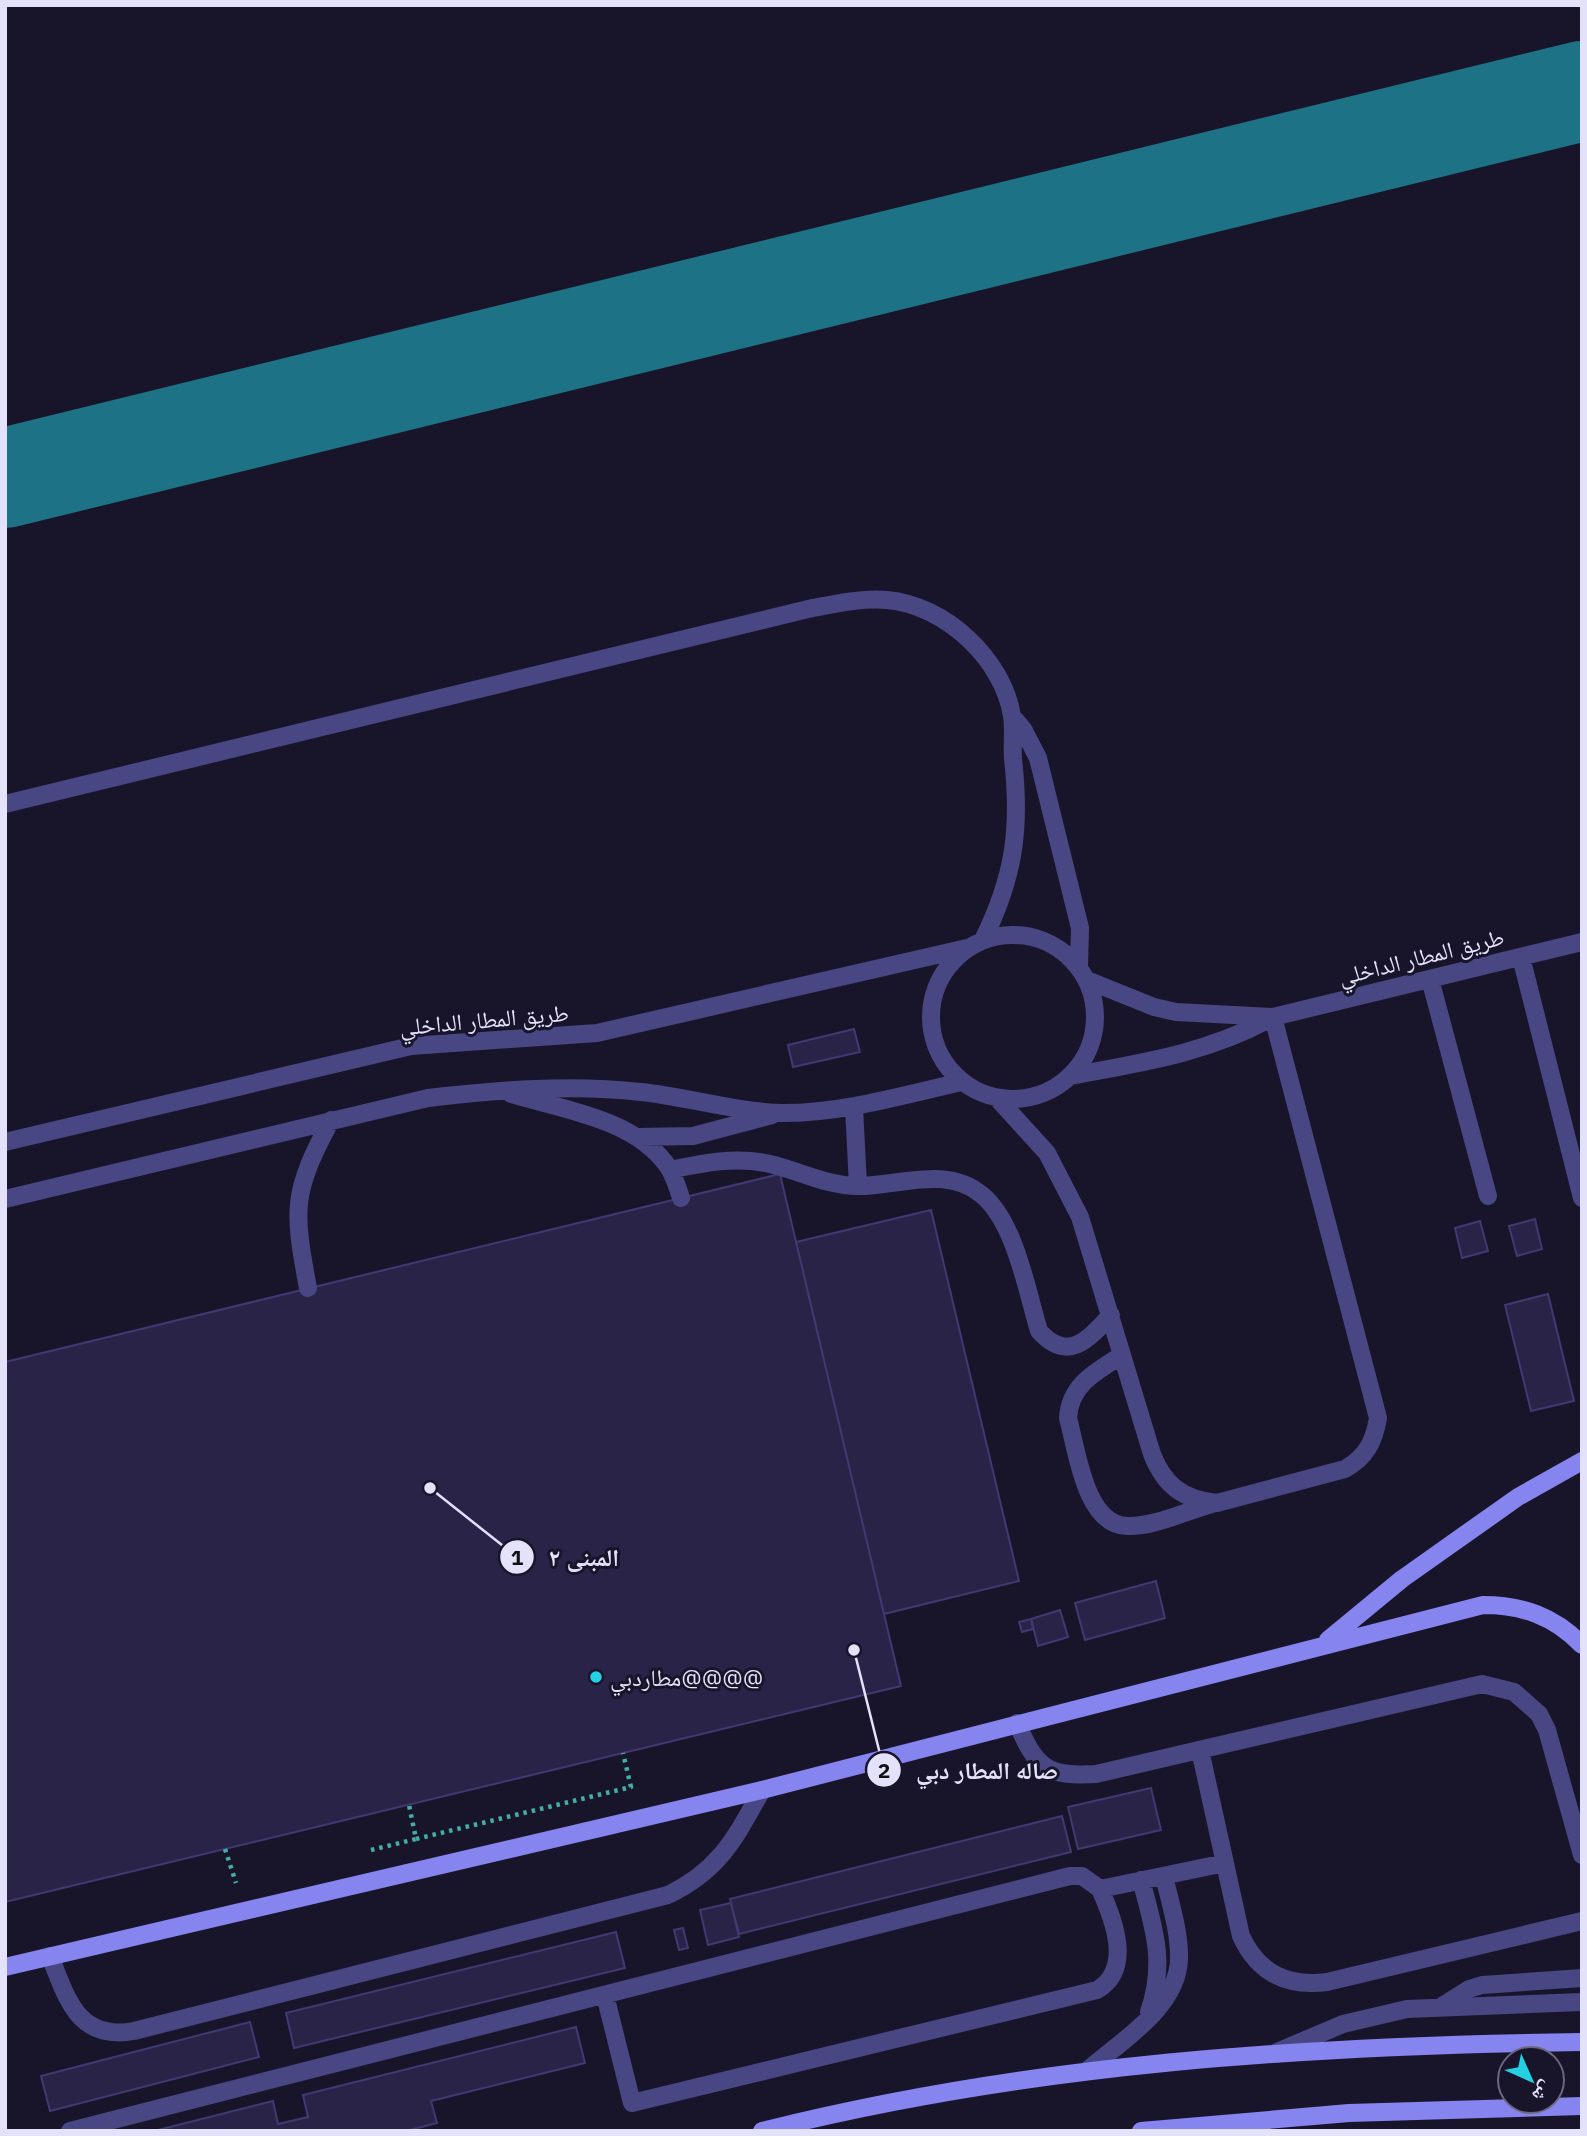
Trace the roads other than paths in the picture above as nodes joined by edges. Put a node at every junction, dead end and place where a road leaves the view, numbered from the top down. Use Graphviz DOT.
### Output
graph roads {
  1 [pos="1012,716"];
  2 [pos="5,804"];
  3 [pos="1582,942"];
  4 [pos="975,944"];
  5 [pos="1521,957"];
  6 [pos="1083,973"];
  7 [pos="1430,979"];
  8 [pos="1273,1017"];
  9 [pos="1070,1076"];
  10 [pos="962,1082"];
  11 [pos="498,1090"];
  12 [pos="997,1098"];
  13 [pos="854,1107"];
  14 [pos="782,1113"];
  15 [pos="331,1120"];
  16 [pos="638,1137"];
  17 [pos="5,1142"];
  18 [pos="670,1170"];
  19 [pos="858,1186"];
  20 [pos="1488,1196"];
  21 [pos="681,1198"];
  22 [pos="1582,1198"];
  23 [pos="5,1199"];
  24 [pos="308,1288"];
  25 [pos="1111,1315"];
  26 [pos="1122,1355"];
  27 [pos="1582,1461"];
  28 [pos="1217,1503"];
  29 [pos="1325,1644"];
  30 [pos="1582,1644"];
  31 [pos="1017,1723"];
  32 [pos="1200,1751"];
  33 [pos="762,1790"];
  34 [pos="1582,1855"];
  35 [pos="1225,1863"];
  36 [pos="1164,1875"];
  37 [pos="1141,1880"];
  38 [pos="1100,1888"];
  39 [pos="1582,1921"];
  40 [pos="50,1956"];
  41 [pos="5,1967"];
  42 [pos="1582,1978"];
  43 [pos="605,1995"];
  44 [pos="1582,2002"];
  45 [pos="1442,2006"];
  46 [pos="1146,2019"];
  47 [pos="1582,2042"];
  48 [pos="1277,2052"];
  49 [pos="1089,2069"];
  50 [pos="1582,2106"];
  51 [pos="70,2131"];
  52 [pos="762,2131"];
  53 [pos="1141,2131"];
  1 -- 2 [label="lane"];
  1 -- 4 [label="lane"];
  1 -- 6 [label="lane"];
  3 -- 5 [label="lane, طريق المطار الداخلي"];
  4 -- 6 [label="lane, طريق المطار الداخلي"];
  4 -- 10 [label="lane, طريق المطار الداخلي"];
  4 -- 17 [label="lane, طريق المطار الداخلي"];
  5 -- 7 [label="lane, طريق المطار الداخلي"];
  5 -- 22 [label="lane"];
  6 -- 8 [label="lane, طريق المطار الداخلي"];
  6 -- 9 [label="lane, طريق المطار الداخلي"];
  7 -- 8 [label="lane, طريق المطار الداخلي"];
  7 -- 20 [label="lane"];
  8 -- 9 [label="lane, طريق المطار الداخلي"];
  8 -- 28 [label="lane"];
  9 -- 12 [label="lane, طريق المطار الداخلي"];
  10 -- 12 [label="lane, طريق المطار الداخلي"];
  10 -- 13 [label="lane"];
  11 -- 14 [label="lane"];
  11 -- 15 [label="lane"];
  11 -- 16 [label="lane"];
  12 -- 25 [label="lane"];
  13 -- 14 [label="lane"];
  13 -- 19 [label="lane"];
  14 -- 16 [label="lane"];
  15 -- 23 [label="lane"];
  15 -- 24 [label="lane"];
  16 -- 18 [label="lane"];
  18 -- 19 [label="lane"];
  18 -- 21 [label="lane"];
  19 -- 25 [label="lane"];
  25 -- 26 [label="lane"];
  26 -- 28 [label="lane"];
  26 -- 28 [label="lane"];
  27 -- 29 [label="street"];
  29 -- 30 [label="street"];
  29 -- 31 [label="street"];
  31 -- 32 [label="lane"];
  31 -- 33 [label="street"];
  32 -- 34 [label="lane"];
  32 -- 35 [label="lane"];
  33 -- 40 [label="street"];
  33 -- 40 [label="lane"];
  35 -- 36 [label="lane"];
  35 -- 39 [label="lane"];
  36 -- 37 [label="lane"];
  36 -- 46 [label="lane"];
  37 -- 38 [label="lane"];
  37 -- 46 [label="lane"];
  38 -- 43 [label="lane"];
  38 -- 43 [label="lane"];
  40 -- 41 [label="street"];
  42 -- 45 [label="lane"];
  43 -- 51 [label="lane"];
  44 -- 45 [label="lane"];
  45 -- 48 [label="lane"];
  46 -- 49 [label="lane"];
  47 -- 48 [label="street"];
  48 -- 49 [label="street"];
  49 -- 52 [label="street"];
  50 -- 53 [label="street"];
}
